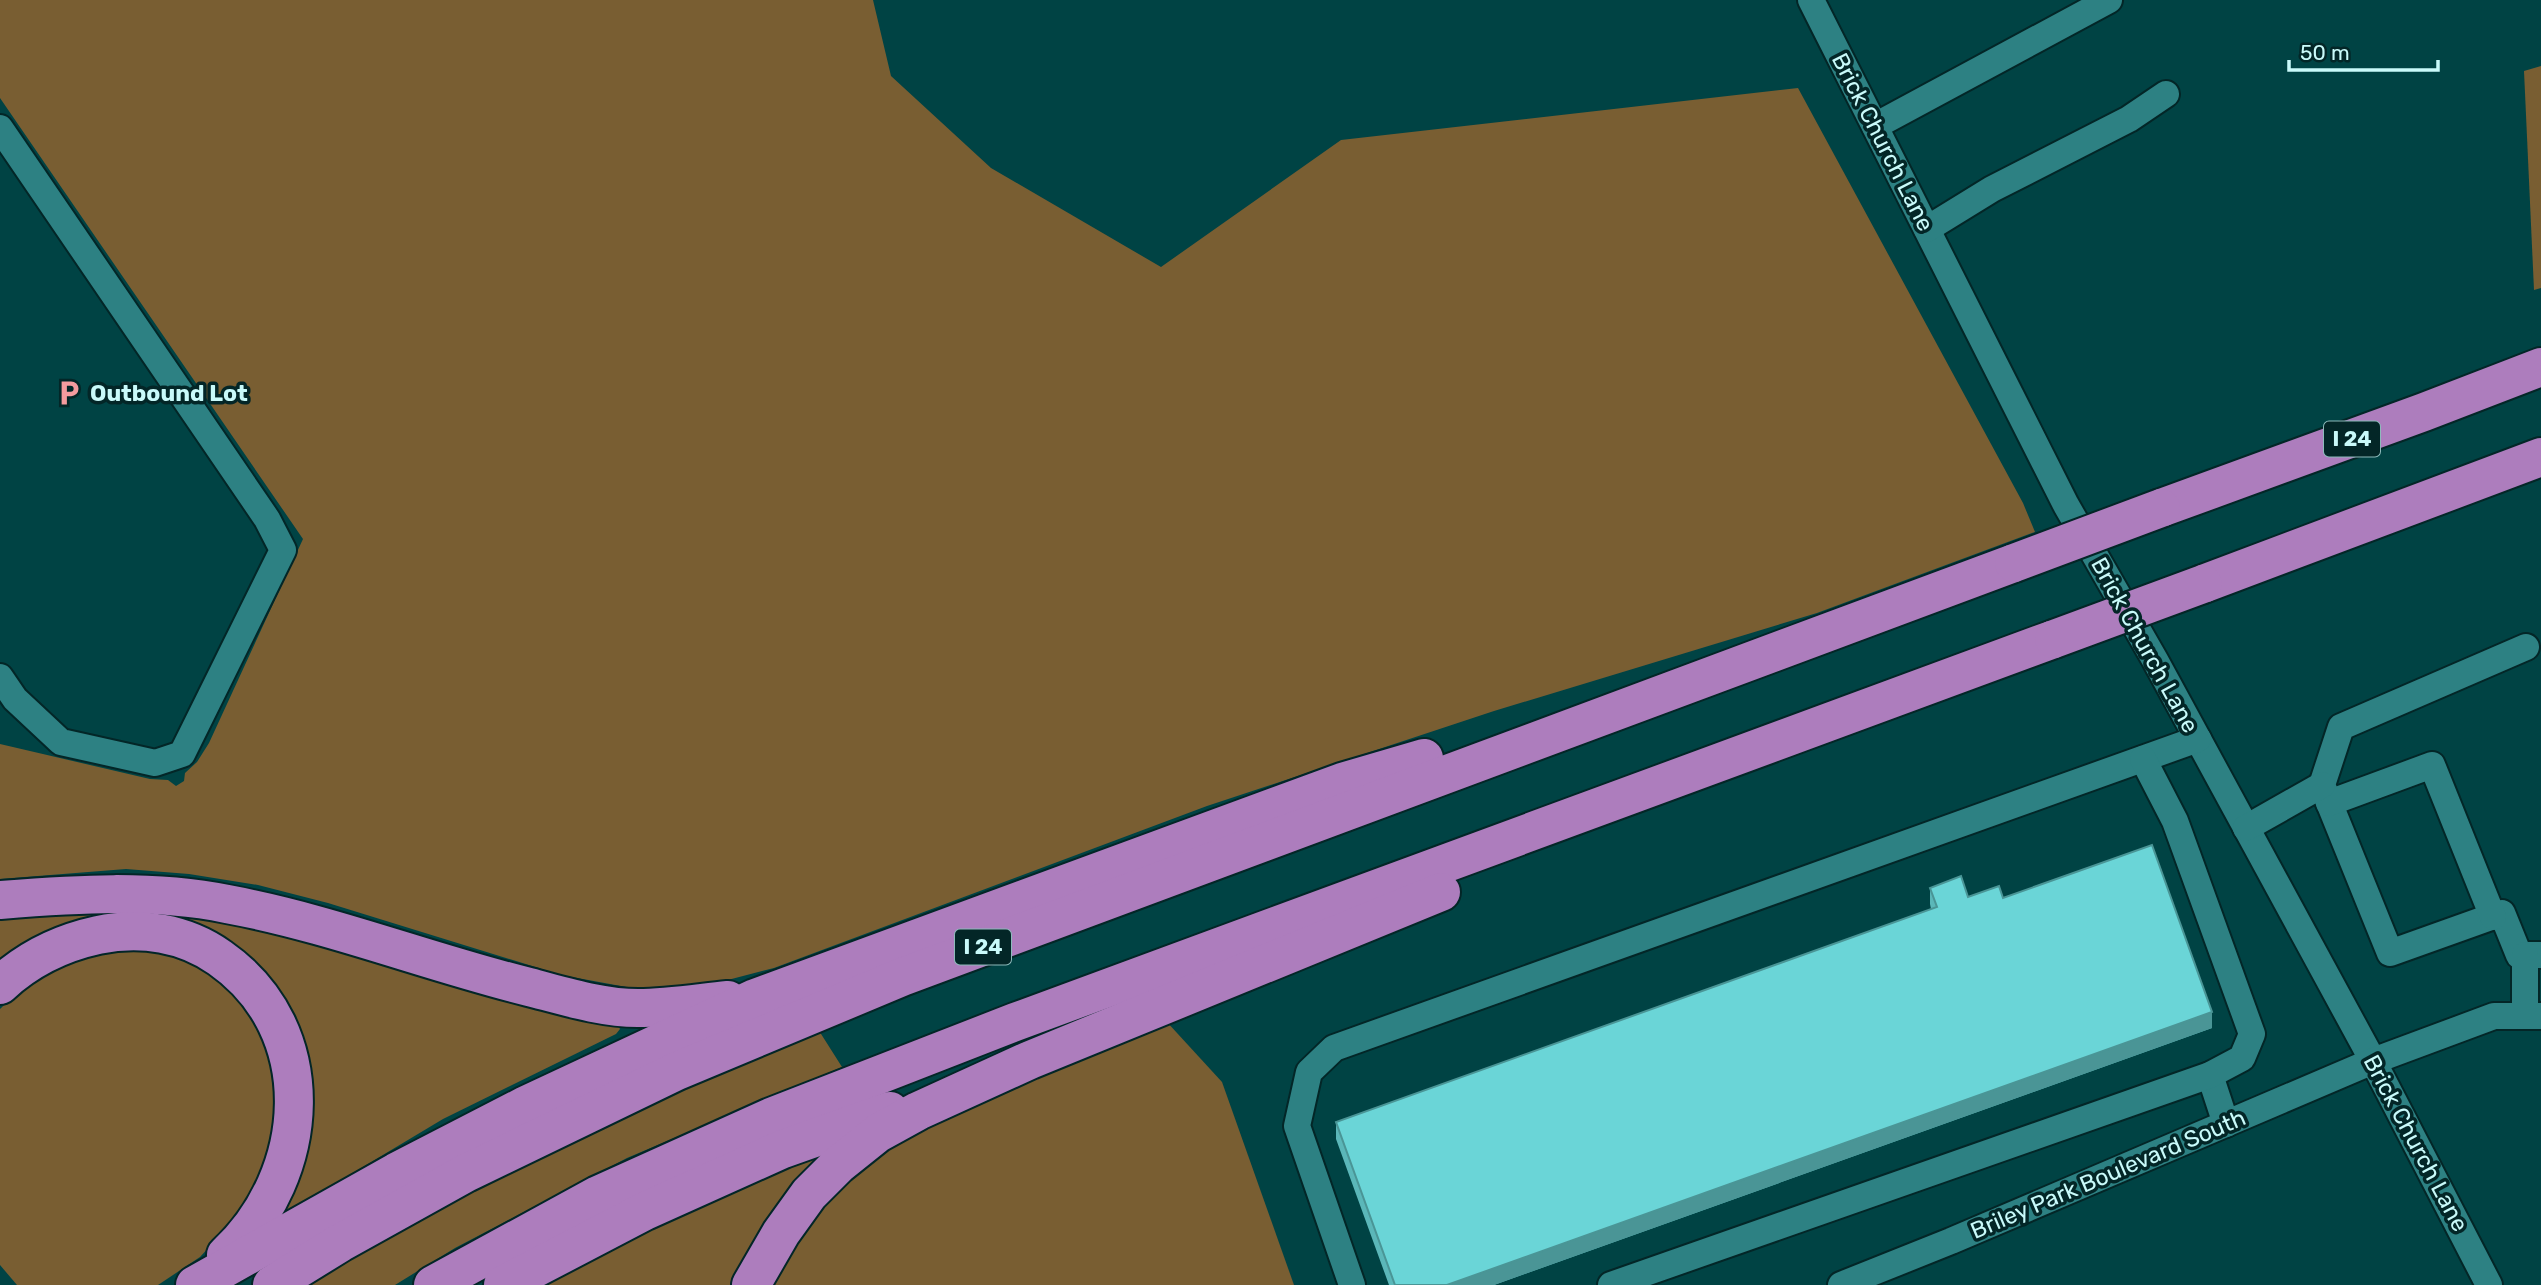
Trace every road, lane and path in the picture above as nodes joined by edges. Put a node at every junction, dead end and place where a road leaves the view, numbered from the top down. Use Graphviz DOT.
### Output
graph roads {
  1 [pos="1811,0"];
  2 [pos="2109,0"];
  3 [pos="2166,94"];
  4 [pos="1875,126"];
  5 [pos="0,128"];
  6 [pos="1927,229"];
  7 [pos="2541,367"];
  8 [pos="2541,457"];
  9 [pos="2526,647"];
  10 [pos="1722,672"];
  11 [pos="0,677"];
  12 [pos="1828,722"];
  13 [pos="2198,739"];
  14 [pos="2143,759"];
  15 [pos="2325,794"];
  16 [pos="2246,828"];
  17 [pos="0,900"];
  18 [pos="2493,917"];
  19 [pos="2533,955"];
  20 [pos="0,985"];
  21 [pos="755,998"];
  22 [pos="2533,1016"];
  23 [pos="1030,1060"];
  24 [pos="2373,1061"];
  25 [pos="2210,1075"];
  26 [pos="2226,1124"];
  27 [pos="194,1285"];
  28 [pos="272,1285"];
  29 [pos="433,1285"];
  30 [pos="503,1285"];
  31 [pos="751,1285"];
  32 [pos="1352,1285"];
  33 [pos="1611,1285"];
  34 [pos="1841,1285"];
  35 [pos="2489,1285"];
  1 -- 4 [label="street, Brick Church Lane"];
  2 -- 4 [label="street"];
  3 -- 6 [label="street"];
  4 -- 6 [label="street, Brick Church Lane"];
  5 -- 11 [label="street"];
  6 -- 13 [label="street, Brick Church Lane"];
  7 -- 10 [label="highway, I 24, bridge"];
  8 -- 12 [label="highway, bridge"];
  9 -- 15 [label="street"];
  10 -- 21 [label="highway"];
  10 -- 28 [label="highway, I 24"];
  12 -- 23 [label="highway"];
  12 -- 29 [label="highway"];
  13 -- 14 [label="street"];
  13 -- 16 [label="street, Brick Church Lane"];
  14 -- 25 [label="street"];
  14 -- 32 [label="street"];
  15 -- 16 [label="street"];
  15 -- 18 [label="street"];
  15 -- 18 [label="street"];
  16 -- 24 [label="street, Brick Church Lane"];
  17 -- 21 [label="highway"];
  18 -- 19 [label="street"];
  19 -- 22 [label="street"];
  20 -- 27 [label="highway"];
  21 -- 27 [label="highway"];
  22 -- 24 [label="street, Briley Park Boulevard South"];
  23 -- 30 [label="highway"];
  23 -- 31 [label="highway"];
  24 -- 26 [label="street, Briley Park Boulevard South"];
  24 -- 35 [label="street, Brick Church Lane"];
  25 -- 26 [label="street"];
  25 -- 33 [label="street"];
  26 -- 34 [label="street, Briley Park Boulevard South"];
}
